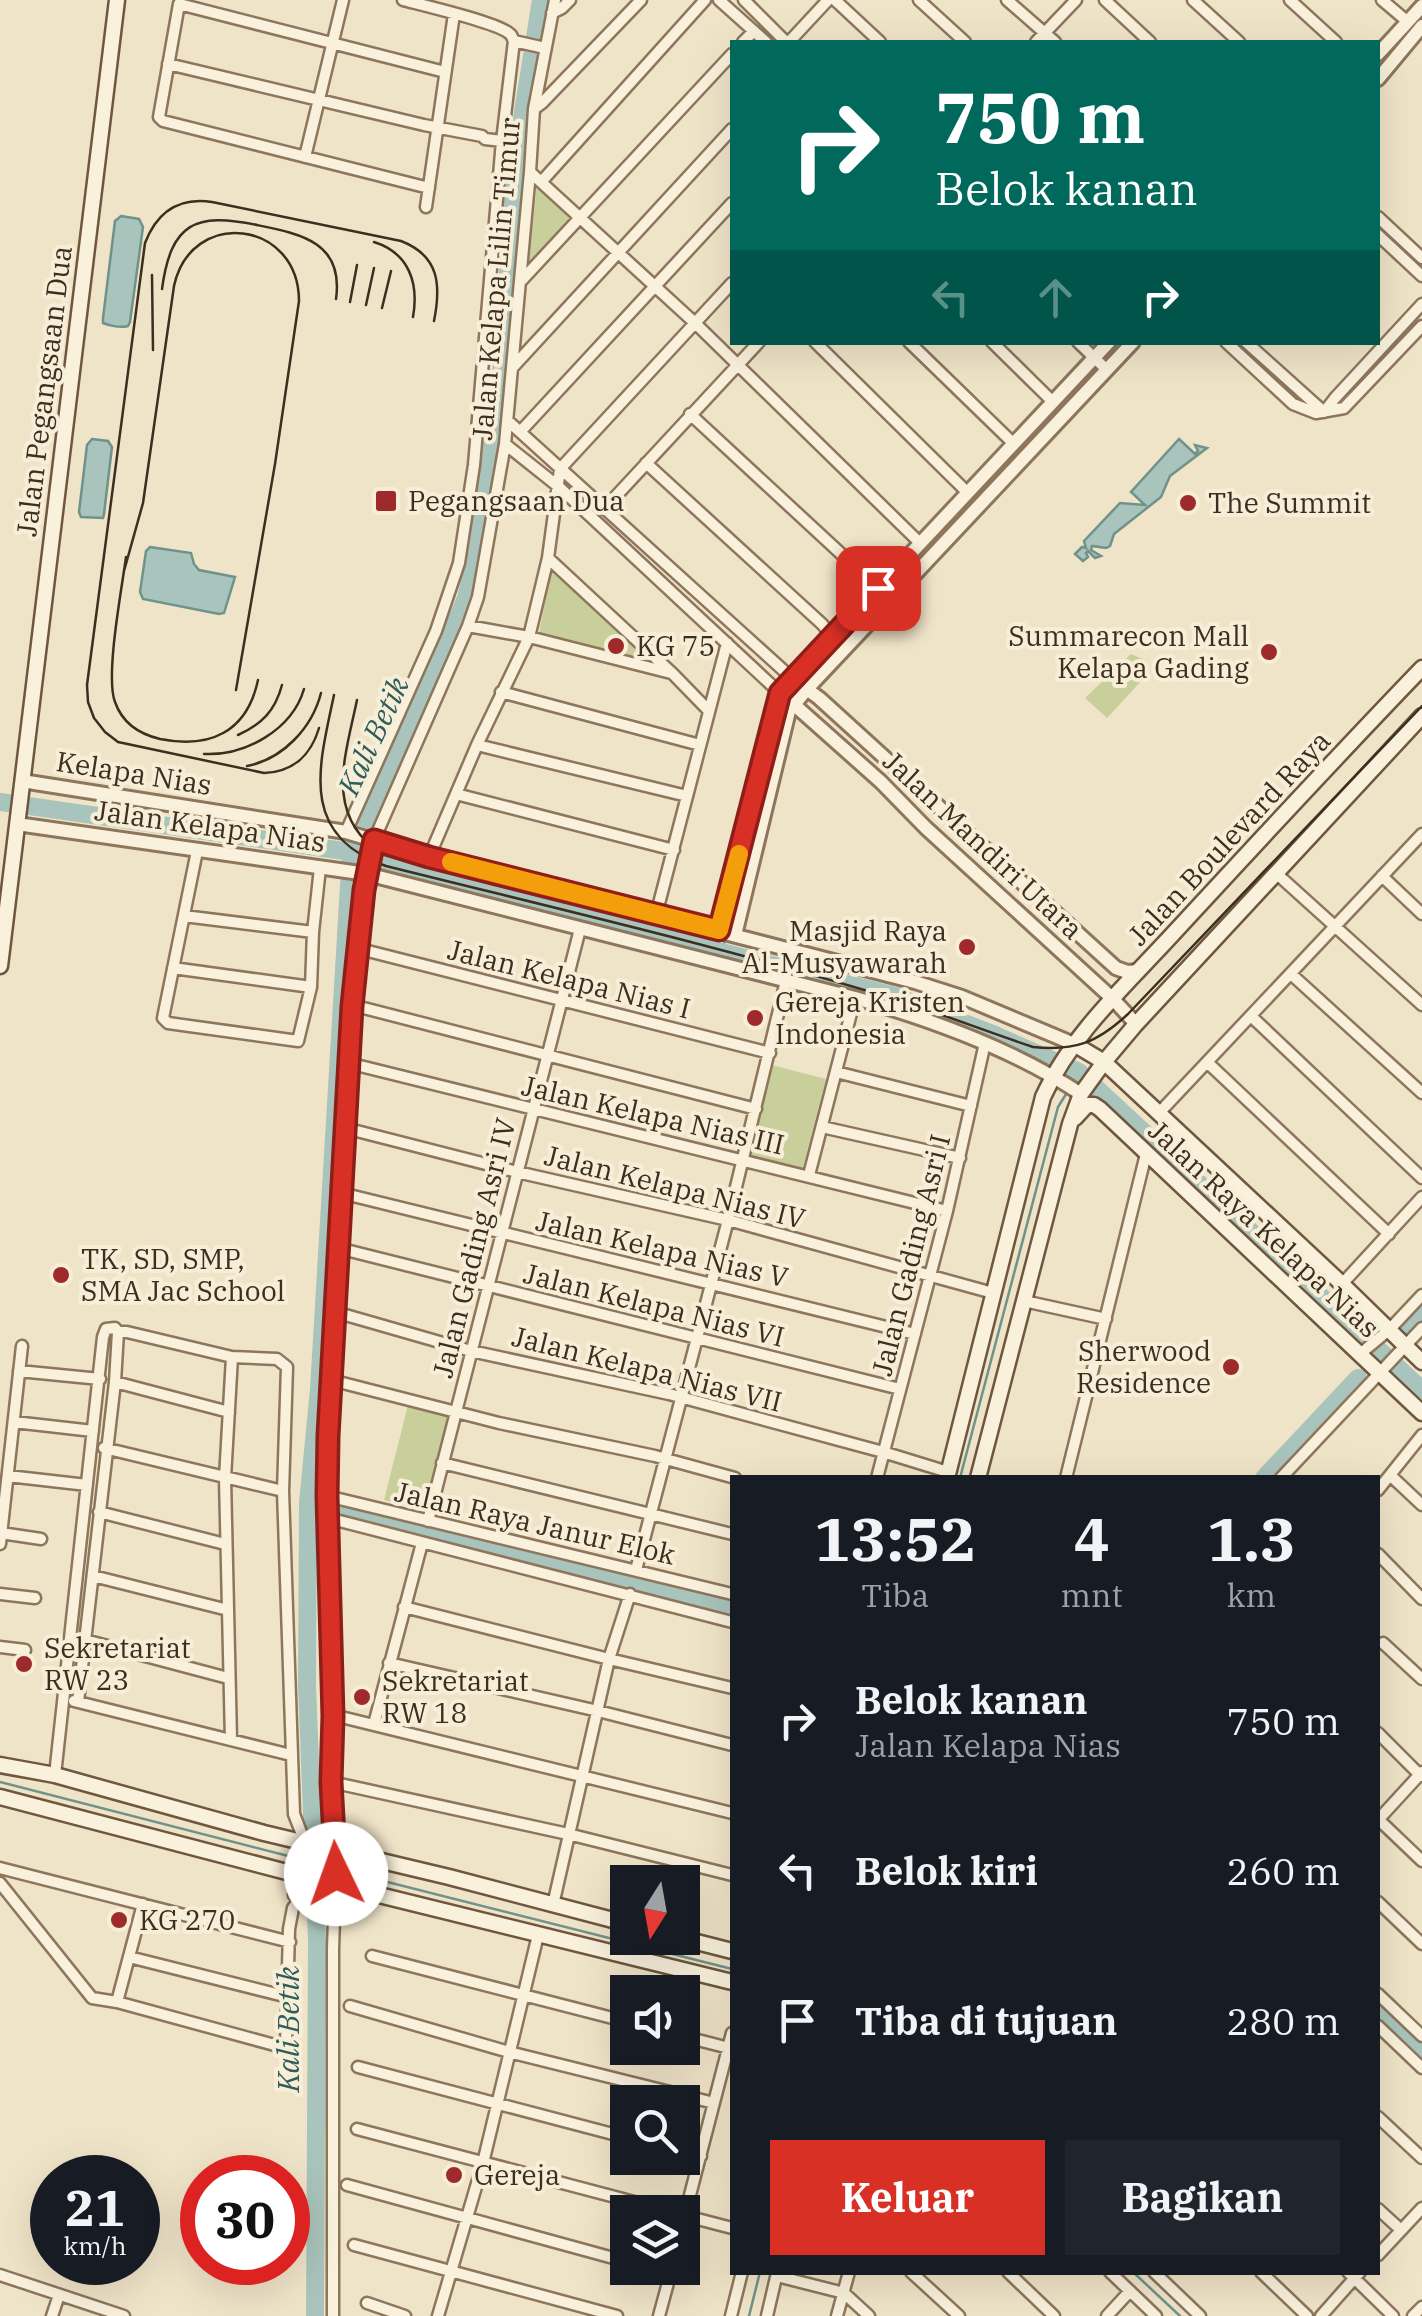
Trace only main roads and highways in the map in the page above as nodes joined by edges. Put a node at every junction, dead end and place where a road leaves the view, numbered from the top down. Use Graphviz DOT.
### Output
graph roads {
  1 [pos="117,0"];
  2 [pos="1422,668"];
  3 [pos="1422,716"];
  4 [pos="0,966"];
  5 [pos="1074,1044"];
  6 [pos="1101,1066"];
  7 [pos="1068,1080"];
  8 [pos="1070,1124"];
  9 [pos="1401,1337"];
  10 [pos="1422,1362"];
  11 [pos="1422,1413"];
  12 [pos="948,1475"];
  13 [pos="979,1475"];
  14 [pos="0,1766"];
  15 [pos="0,1797"];
  16 [pos="309,1864"];
  17 [pos="610,1919"];
  18 [pos="700,1943"];
  19 [pos="730,1950"];
  20 [pos="730,1982"];
  1 -- 4 [label="main road, Jalan Pegangsaan Dua"];
  2 -- 5 [label="main road, Jalan Boulevard Raya"];
  3 -- 6 [label="main road"];
  5 -- 6 [label="main road, Jalan Raya Kelapa Nias"];
  5 -- 7 [label="main road, Jalan Boulevard Raya"];
  6 -- 7 [label="main road"];
  6 -- 9 [label="main road, Jalan Raya Kelapa Nias"];
  7 -- 8 [label="main road"];
  7 -- 12 [label="main road"];
  8 -- 11 [label="main road, Jalan Raya Kelapa Nias"];
  8 -- 13 [label="main road"];
  9 -- 10 [label="main road, Jalan Raya Kelapa Nias"];
  14 -- 16 [label="main road"];
  15 -- 16 [label="main road"];
  16 -- 17 [label="main road"];
  16 -- 20 [label="main road"];
  18 -- 19 [label="main road"];
}
